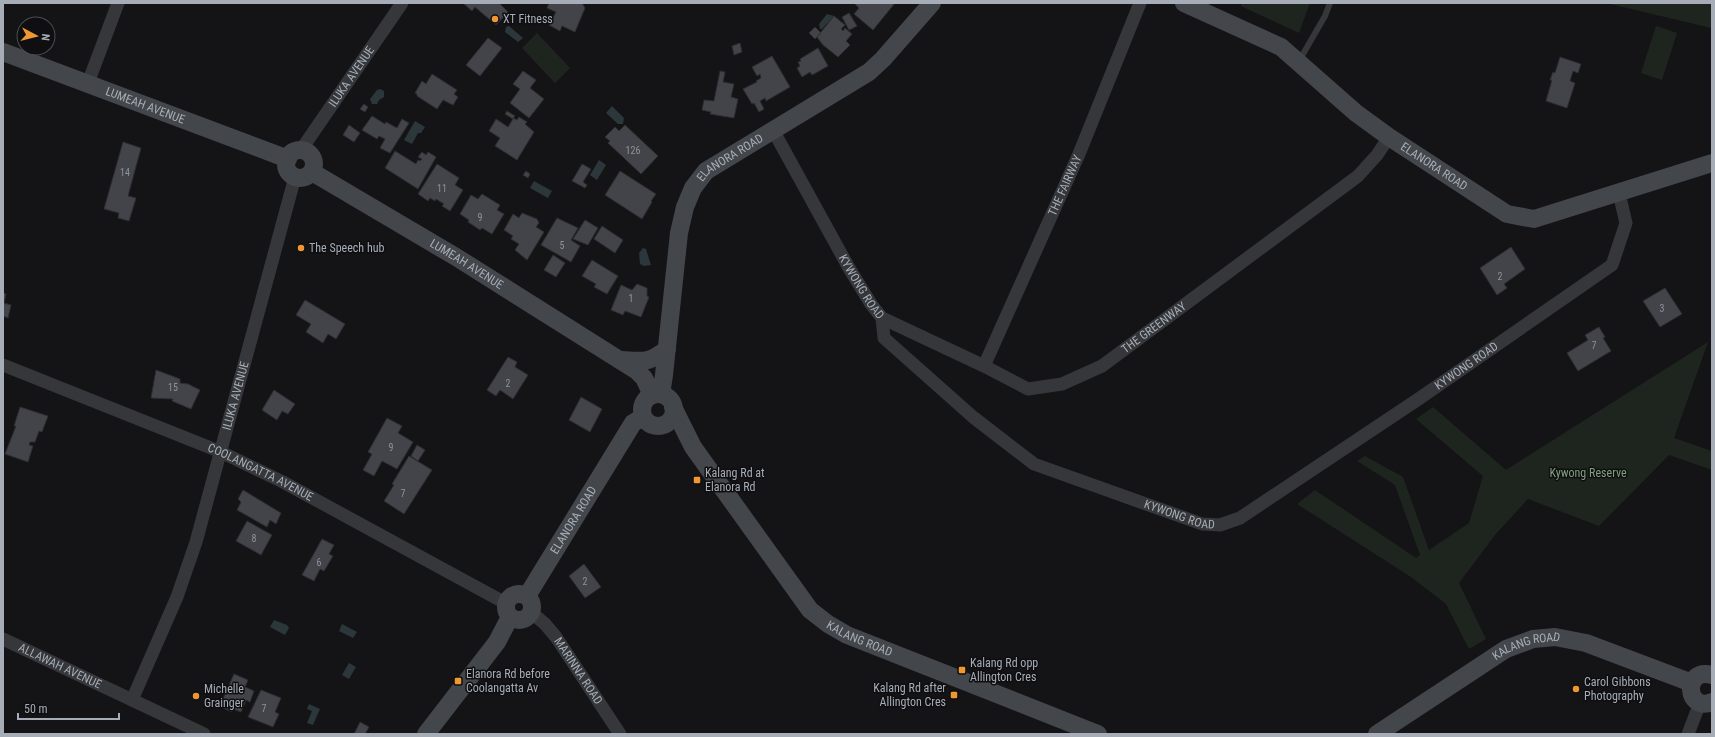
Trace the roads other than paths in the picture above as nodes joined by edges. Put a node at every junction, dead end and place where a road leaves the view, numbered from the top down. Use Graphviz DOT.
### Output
graph roads {
  1 [pos="118,3"];
  2 [pos="402,3"];
  3 [pos="932,3"];
  4 [pos="1140,3"];
  5 [pos="1184,3"];
  6 [pos="1330,3"];
  7 [pos="3,52"];
  8 [pos="1299,61"];
  9 [pos="88,83"];
  10 [pos="773,130"];
  11 [pos="1389,137"];
  12 [pos="294,155"];
  13 [pos="1712,163"];
  14 [pos="312,172"];
  15 [pos="295,177"];
  16 [pos="1619,193"];
  17 [pos="882,318"];
  18 [pos="666,349"];
  19 [pos="619,360"];
  20 [pos="3,365"];
  21 [pos="984,366"];
  22 [pos="656,394"];
  23 [pos="674,407"];
  24 [pos="654,422"];
  25 [pos="693,447"];
  26 [pos="221,452"];
  27 [pos="529,604"];
  28 [pos="508,609"];
  29 [pos="3,640"];
  30 [pos="1712,675"];
  31 [pos="1692,683"];
  32 [pos="132,700"];
  33 [pos="1706,702"];
  34 [pos="1075,730"];
  35 [pos="204,734"];
  36 [pos="426,734"];
  37 [pos="620,734"];
  38 [pos="1098,734"];
  39 [pos="1377,734"];
  40 [pos="1688,734"];
  1 -- 9 [label="street"];
  2 -- 12 [label="street, ILUKA AVENUE"];
  3 -- 10 [label="street, ELANORA ROAD"];
  4 -- 21 [label="street, THE FAIRWAY"];
  5 -- 8 [label="street, ELANORA ROAD"];
  6 -- 8 [label="lane"];
  7 -- 9 [label="street, LUMEAH AVENUE"];
  8 -- 11 [label="street, ELANORA ROAD"];
  9 -- 12 [label="street, LUMEAH AVENUE"];
  10 -- 17 [label="street, KYWONG ROAD"];
  10 -- 18 [label="street, ELANORA ROAD"];
  11 -- 16 [label="street, ELANORA ROAD"];
  11 -- 21 [label="street, THE GREENWAY"];
  12 -- 14 [label="street"];
  12 -- 15 [label="street"];
  13 -- 16 [label="street, ELANORA ROAD"];
  14 -- 15 [label="street"];
  14 -- 19 [label="street, LUMEAH AVENUE"];
  15 -- 26 [label="street, ILUKA AVENUE"];
  16 -- 17 [label="street, KYWONG ROAD"];
  17 -- 21 [label="street, THE GREENWAY"];
  18 -- 19 [label="street"];
  18 -- 22 [label="street, ELANORA ROAD"];
  19 -- 22 [label="street"];
  20 -- 26 [label="street, COOLANGATTA AVENUE"];
  22 -- 23 [label="street"];
  22 -- 24 [label="street"];
  23 -- 24 [label="street"];
  23 -- 25 [label="street, KALANG ROAD"];
  24 -- 25 [label="street, KALANG ROAD"];
  24 -- 27 [label="street, ELANORA ROAD"];
  25 -- 34 [label="street, KALANG ROAD"];
  26 -- 28 [label="street, COOLANGATTA AVENUE"];
  26 -- 32 [label="street, ILUKA AVENUE"];
  27 -- 28 [label="street"];
  27 -- 37 [label="street, MARINNA ROAD"];
  28 -- 36 [label="street"];
  29 -- 32 [label="street, ALLAWAH AVENUE"];
  30 -- 31 [label="street"];
  31 -- 33 [label="street"];
  31 -- 39 [label="street, KALANG ROAD"];
  32 -- 35 [label="street, ALLAWAH AVENUE"];
  33 -- 40 [label="street"];
  34 -- 38 [label="street, KALANG ROAD"];
}
